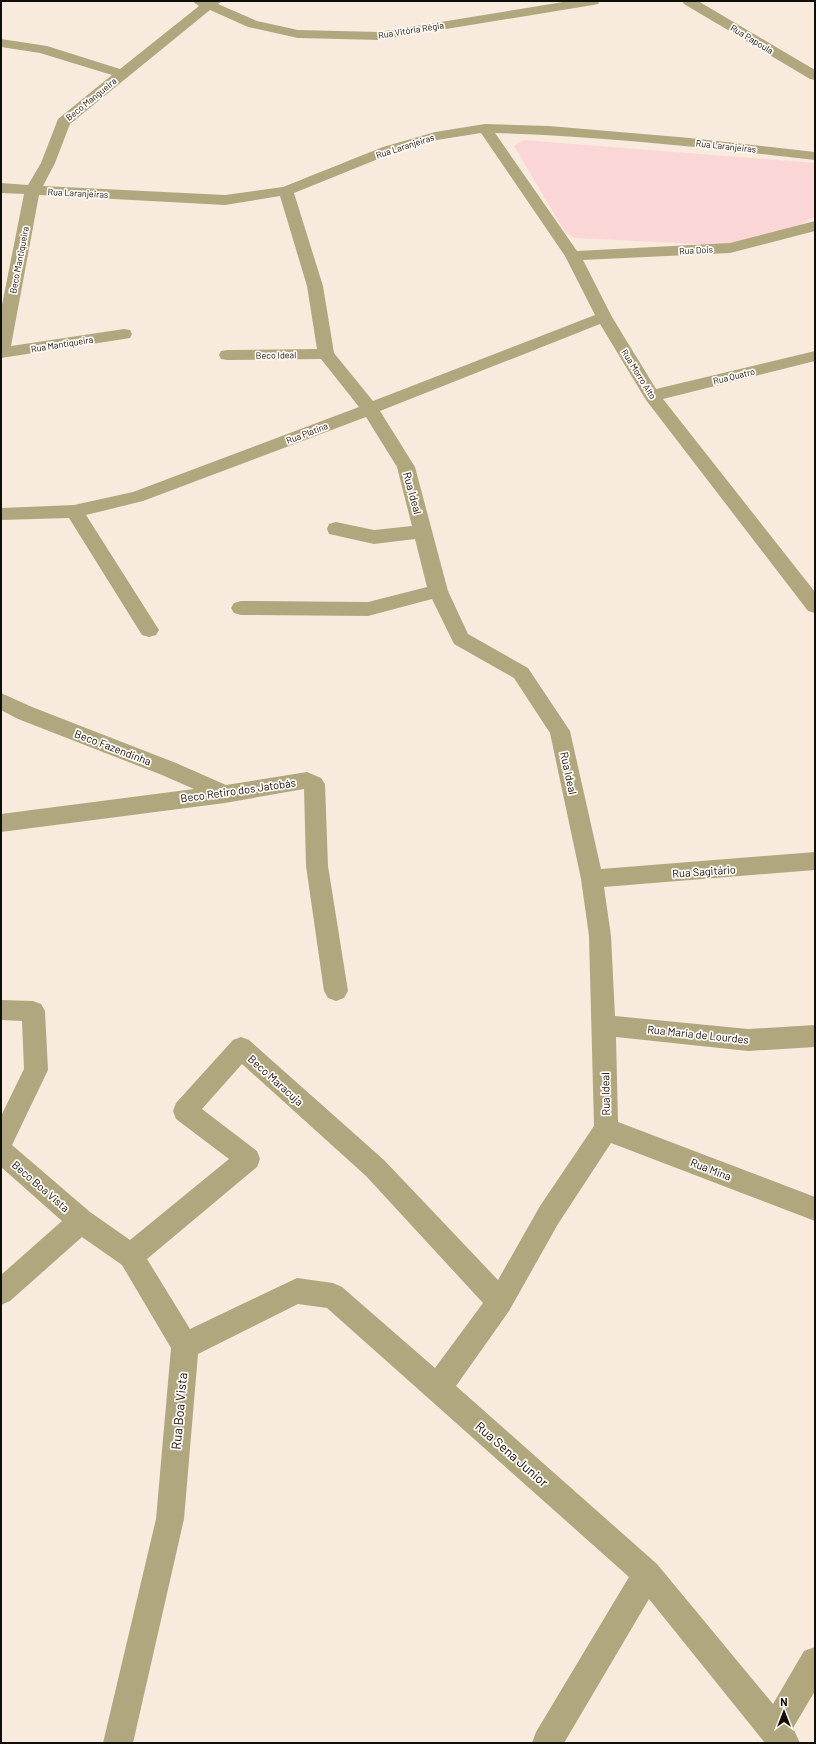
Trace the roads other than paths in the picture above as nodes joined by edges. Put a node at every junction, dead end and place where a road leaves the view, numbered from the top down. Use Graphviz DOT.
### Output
graph roads {
  1 [pos="594,1"];
  2 [pos="688,1"];
  3 [pos="207,2"];
  4 [pos="1,43"];
  5 [pos="122,74"];
  6 [pos="815,76"];
  7 [pos="485,128"];
  8 [pos="815,156"];
  9 [pos="1,188"];
  10 [pos="32,191"];
  11 [pos="286,191"];
  12 [pos="815,226"];
  13 [pos="574,256"];
  14 [pos="604,317"];
  15 [pos="124,334"];
  16 [pos="1,353"];
  17 [pos="326,354"];
  18 [pos="226,355"];
  19 [pos="815,356"];
  20 [pos="652,396"];
  21 [pos="370,409"];
  22 [pos="74,511"];
  23 [pos="1,514"];
  24 [pos="336,529"];
  25 [pos="422,531"];
  26 [pos="438,591"];
  27 [pos="813,601"];
  28 [pos="241,608"];
  29 [pos="149,630"];
  30 [pos="1,701"];
  31 [pos="225,794"];
  32 [pos="2,829"];
  33 [pos="815,861"];
  34 [pos="592,879"];
  35 [pos="336,991"];
  36 [pos="1,1010"];
  37 [pos="604,1025"];
  38 [pos="815,1036"];
  39 [pos="606,1128"];
  40 [pos="1,1142"];
  41 [pos="1,1151"];
  42 [pos="815,1209"];
  43 [pos="81,1221"];
  44 [pos="131,1256"];
  45 [pos="1,1292"];
  46 [pos="500,1302"];
  47 [pos="185,1346"];
  48 [pos="437,1389"];
  49 [pos="647,1574"];
  50 [pos="815,1662"];
  51 [pos="780,1736"];
  52 [pos="118,1743"];
  53 [pos="547,1743"];
  1 -- 3 [label="street, Rua Vitória Régia"];
  2 -- 6 [label="street, Rua Papoula"];
  3 -- 5 [label="street, Beco Mangueira"];
  4 -- 5 [label="street, Beco Mangueira"];
  5 -- 10 [label="street, Beco Mangueira"];
  7 -- 8 [label="street, Rua Laranjeiras"];
  7 -- 11 [label="street, Rua Laranjeiras"];
  7 -- 13 [label="street, Rua Morro Alto"];
  9 -- 10 [label="street, Rua Laranjeiras"];
  10 -- 11 [label="street, Rua Laranjeiras"];
  10 -- 16 [label="street, Beco Mantiqueira"];
  11 -- 17 [label="street, Rua Ideal"];
  12 -- 13 [label="street, Rua Dois"];
  13 -- 14 [label="street, Rua Morro Alto"];
  14 -- 20 [label="street, Rua Morro Alto"];
  14 -- 21 [label="street, Rua Platina"];
  15 -- 16 [label="street, Rua Mantiqueira"];
  17 -- 18 [label="street, Beco Ideal"];
  17 -- 21 [label="street, Rua Ideal"];
  19 -- 20 [label="street, Rua Quatro"];
  20 -- 27 [label="street, Rua Morro Alto"];
  21 -- 22 [label="street, Rua Platina"];
  21 -- 25 [label="street, Rua Ideal"];
  22 -- 23 [label="street, Rua Platina"];
  22 -- 29 [label="street"];
  24 -- 25 [label="street"];
  25 -- 26 [label="street, Rua Ideal"];
  26 -- 28 [label="street"];
  26 -- 34 [label="street, Rua Ideal"];
  30 -- 31 [label="street, Beco Fazendinha"];
  31 -- 32 [label="street, Beco Retiro dos Jatobás"];
  31 -- 35 [label="street, Beco Retiro dos Jatobás"];
  33 -- 34 [label="street, Rua Sagitário"];
  34 -- 37 [label="street, Rua Ideal"];
  36 -- 40 [label="street"];
  37 -- 38 [label="street, Rua Maria de Lourdes"];
  37 -- 39 [label="street, Rua Ideal"];
  39 -- 42 [label="street, Rua Mina"];
  39 -- 46 [label="street, Rua Ideal"];
  41 -- 43 [label="street, Beco Boa Vista"];
  43 -- 44 [label="street"];
  43 -- 45 [label="street"];
  44 -- 46 [label="street, Beco Maracuja"];
  44 -- 47 [label="street"];
  46 -- 48 [label="street, Rua Ideal"];
  47 -- 48 [label="street, Rua Sena Junior"];
  47 -- 52 [label="street, Rua Boa Vista"];
  48 -- 49 [label="street, Rua Sena Junior"];
  49 -- 51 [label="street, Rua Sena Junior"];
  49 -- 53 [label="street"];
  50 -- 51 [label="street"];
}
